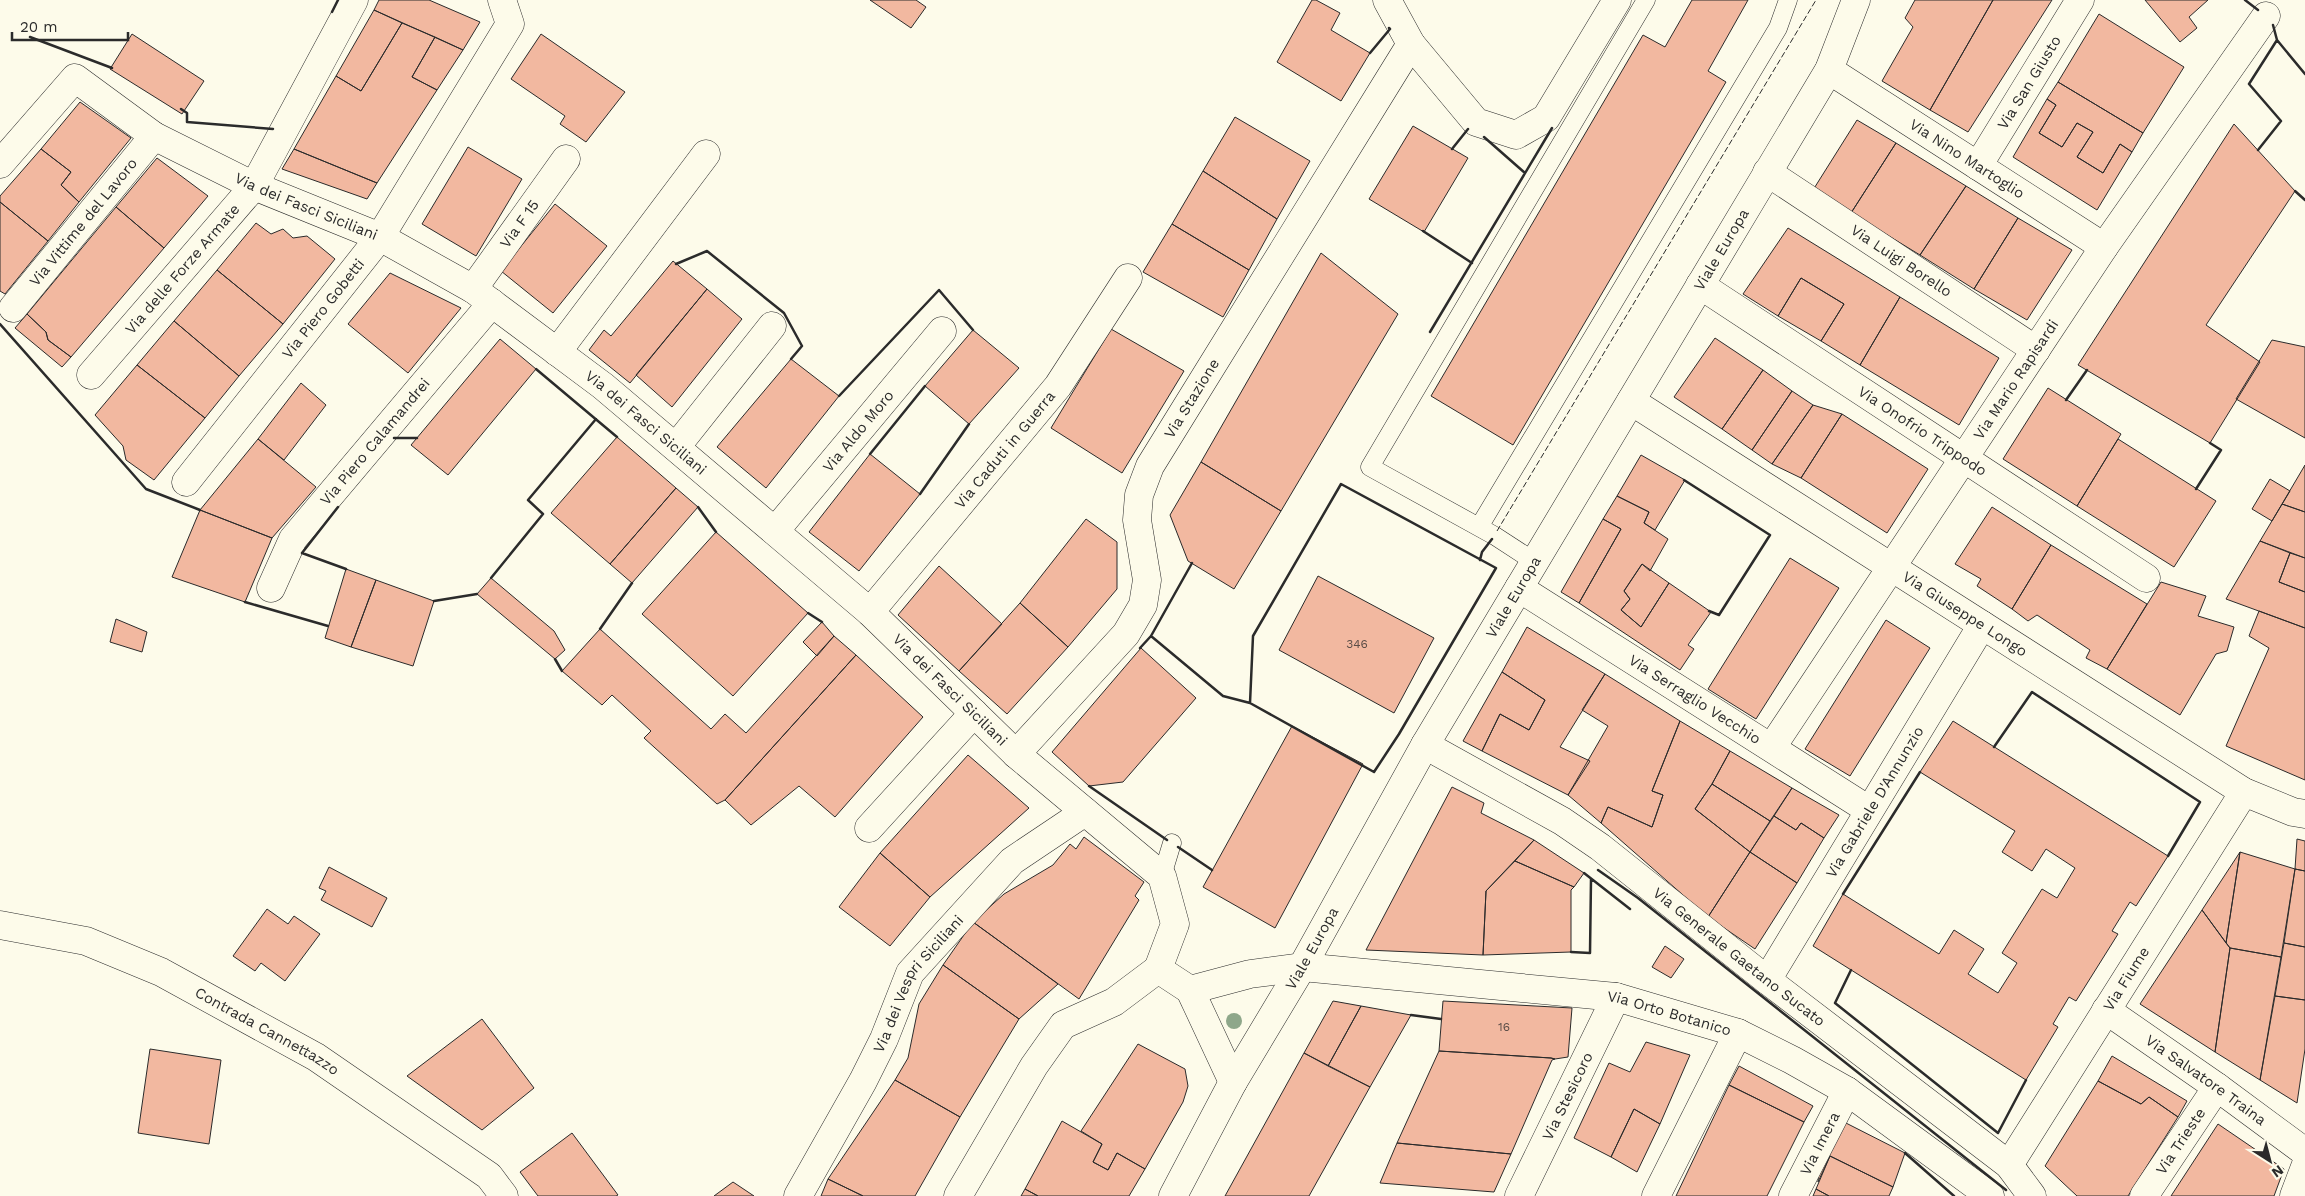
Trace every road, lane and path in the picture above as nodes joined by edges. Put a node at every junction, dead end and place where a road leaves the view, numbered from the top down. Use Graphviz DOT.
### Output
graph roads {
  1 [pos="354,0"];
  2 [pos="1387,0"];
  3 [pos="1617,0"];
  4 [pos="1646,0"];
  5 [pos="1788,0"];
  6 [pos="1856,0"];
  7 [pos="2080,0"];
  8 [pos="506,12"];
  9 [pos="2266,16"];
  10 [pos="1411,44"];
  11 [pos="1829,70"];
  12 [pos="154,136"];
  13 [pos="706,154"];
  14 [pos="566,159"];
  15 [pos="0,164"];
  16 [pos="1978,166"];
  17 [pos="1767,172"];
  18 [pos="254,186"];
  19 [pos="380,237"];
  20 [pos="2104,247"];
  21 [pos="1128,278"];
  22 [pos="1700,286"];
  23 [pos="483,296"];
  24 [pos="13,308"];
  25 [pos="772,326"];
  26 [pos="942,331"];
  27 [pos="2036,350"];
  28 [pos="557,352"];
  29 [pos="91,375"];
  30 [pos="1631,401"];
  31 [pos="676,448"];
  32 [pos="1965,459"];
  33 [pos="186,482"];
  34 [pos="1479,527"];
  35 [pos="775,531"];
  36 [pos="1535,562"];
  37 [pos="1892,568"];
  38 [pos="2146,578"];
  39 [pos="271,588"];
  40 [pos="1519,588"];
  41 [pos="870,612"];
  42 [pos="1982,626"];
  43 [pos="974,714"];
  44 [pos="1425,745"];
  45 [pos="1772,747"];
  46 [pos="1016,754"];
  47 [pos="2244,792"];
  48 [pos="1869,810"];
  49 [pos="1085,812"];
  50 [pos="2305,814"];
  51 [pos="869,828"];
  52 [pos="1172,843"];
  53 [pos="1162,876"];
  54 [pos="0,925"];
  55 [pos="1302,967"];
  56 [pos="1158,969"];
  57 [pos="1767,980"];
  58 [pos="1190,990"];
  59 [pos="1616,996"];
  60 [pos="2106,1010"];
  61 [pos="1738,1033"];
  62 [pos="1233,1082"];
  63 [pos="2217,1087"];
  64 [pos="1847,1090"];
  65 [pos="2305,1152"];
  66 [pos="2009,1165"];
  67 [pos="2305,1167"];
  68 [pos="504,1196"];
  69 [pos="798,1196"];
  70 [pos="958,1196"];
  71 [pos="1173,1196"];
  72 [pos="1519,1196"];
  73 [pos="1656,1196"];
  74 [pos="1793,1196"];
  75 [pos="1990,1196"];
  76 [pos="2032,1196"];
  77 [pos="2144,1196"];
  78 [pos="2294,1196"];
  1 -- 18 [label="street, Via delle Forze Armate"];
  2 -- 10 [label="street"];
  3 -- 10 [label="street"];
  4 -- 34 [label="lane"];
  5 -- 34 [label="lane"];
  6 -- 11 [label="street, Viale Europa"];
  7 -- 16 [label="street, Via San Giusto"];
  8 -- 19 [label="street, Via Piero Gobetti"];
  9 -- 20 [label="street, Via Mario Rapisardi"];
  10 -- 46 [label="street, Via Stazione"];
  11 -- 16 [label="street, Via Nino Martoglio"];
  11 -- 17 [label="street, Viale Europa"];
  12 -- 15 [label="street, Via dei Fasci Siciliani"];
  12 -- 18 [label="street, Via dei Fasci Siciliani"];
  12 -- 24 [label="street, Via Vittime del Lavoro"];
  13 -- 28 [label="street"];
  14 -- 23 [label="street, Via F 15"];
  16 -- 20 [label="street, Via Nino Martoglio"];
  17 -- 22 [label="street, Viale Europa"];
  17 -- 27 [label="street, Via Luigi Borello"];
  18 -- 19 [label="street, Via dei Fasci Siciliani"];
  18 -- 29 [label="street, Via delle Forze Armate"];
  19 -- 23 [label="street, Via dei Fasci Siciliani"];
  19 -- 33 [label="street, Via Piero Gobetti"];
  20 -- 27 [label="street, Via Mario Rapisardi"];
  21 -- 41 [label="street, Via Caduti in Guerra"];
  22 -- 30 [label="street, Viale Europa"];
  22 -- 32 [label="street, Via Onofrio Trippodo"];
  23 -- 28 [label="street, Via dei Fasci Siciliani"];
  23 -- 39 [label="street, Via Piero Calamandrei"];
  25 -- 31 [label="street"];
  26 -- 35 [label="street, Via Aldo Moro"];
  27 -- 32 [label="street, Via Mario Rapisardi"];
  28 -- 31 [label="street, Via dei Fasci Siciliani"];
  30 -- 36 [label="street, Viale Europa"];
  30 -- 37 [label="street, Via Giuseppe Longo"];
  31 -- 35 [label="street, Via dei Fasci Siciliani"];
  32 -- 37 [label="street, Via Mario Rapisardi"];
  32 -- 38 [label="street, Via Onofrio Trippodo"];
  34 -- 36 [label="lane"];
  35 -- 41 [label="street, Via dei Fasci Siciliani"];
  36 -- 40 [label="street, Viale Europa"];
  37 -- 42 [label="street, Via Giuseppe Longo"];
  37 -- 45 [label="street, Via Mario Rapisardi"];
  40 -- 44 [label="street, Viale Europa"];
  40 -- 45 [label="street, Via Serraglio Vecchio"];
  41 -- 43 [label="street, Via dei Fasci Siciliani"];
  42 -- 47 [label="street, Via Giuseppe Longo"];
  42 -- 48 [label="street, Via Gabriele D'Annunzio"];
  43 -- 46 [label="street, Via dei Fasci Siciliani"];
  43 -- 51 [label="street"];
  44 -- 55 [label="street, Viale Europa"];
  44 -- 57 [label="street, Via Generale Gaetano Sucato"];
  45 -- 48 [label="street, Via Serraglio Vecchio"];
  46 -- 49 [label="street, Via dei Fasci Siciliani"];
  47 -- 50 [label="street, Via Giuseppe Longo"];
  47 -- 60 [label="street, Via Fiume"];
  48 -- 57 [label="street, Via Gabriele D'Annunzio"];
  49 -- 53 [label="street, Via dei Fasci Siciliani"];
  49 -- 69 [label="street, Via dei Vespri Siciliani"];
  52 -- 53 [label="lane"];
  53 -- 56 [label="street"];
  54 -- 68 [label="street, Contrada Cannettazzo"];
  55 -- 58 [label="street, Via Orto Botanico"];
  55 -- 59 [label="street, Via Orto Botanico"];
  55 -- 62 [label="street, Viale Europa"];
  56 -- 58 [label="street"];
  56 -- 70 [label="street"];
  57 -- 66 [label="street, Via Generale Gaetano Sucato"];
  58 -- 62 [label="street"];
  59 -- 61 [label="street, Via Orto Botanico"];
  59 -- 72 [label="street, Via Stesicoro"];
  60 -- 63 [label="street, Via Salvatore Traina"];
  60 -- 66 [label="street, Via Fiume"];
  61 -- 64 [label="street, Via Orto Botanico"];
  61 -- 73 [label="street"];
  62 -- 71 [label="street, Viale Europa"];
  63 -- 65 [label="street, Via Salvatore Traina"];
  63 -- 77 [label="street, Via Trieste"];
  64 -- 74 [label="street, Via Imera"];
  64 -- 75 [label="street, Via Orto Botanico"];
  66 -- 76 [label="street, Via Generale Gaetano Sucato"];
  67 -- 78 [label="street"];
}
